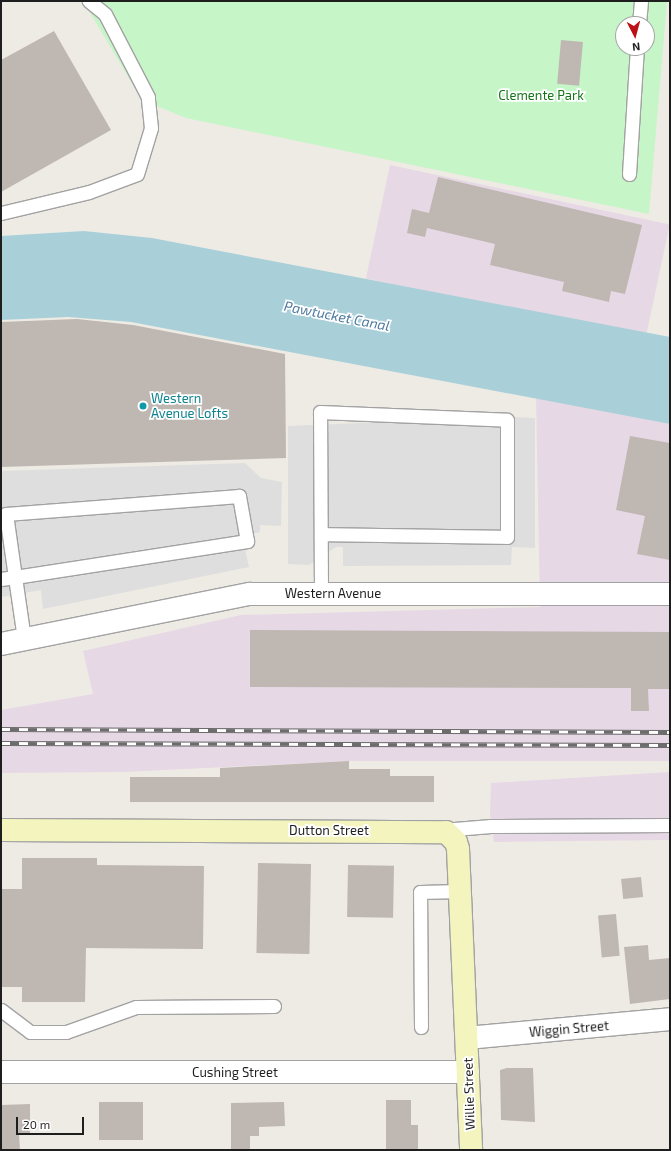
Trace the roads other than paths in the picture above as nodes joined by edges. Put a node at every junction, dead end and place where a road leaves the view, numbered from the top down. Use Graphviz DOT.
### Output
graph roads {
  1 [pos="88,1"];
  2 [pos="640,1"];
  3 [pos="639,16"];
  4 [pos="636,56"];
  5 [pos="629,174"];
  6 [pos="1,213"];
  7 [pos="3,514"];
  8 [pos="321,534"];
  9 [pos="15,577"];
  10 [pos="1,579"];
  11 [pos="321,593"];
  12 [pos="670,594"];
  13 [pos="24,639"];
  14 [pos="1,644"];
  15 [pos="670,825"];
  16 [pos="1,830"];
  17 [pos="439,830"];
  18 [pos="460,891"];
  19 [pos="274,1006"];
  20 [pos="1,1010"];
  21 [pos="670,1019"];
  22 [pos="421,1027"];
  23 [pos="467,1038"];
  24 [pos="1,1072"];
  25 [pos="468,1072"];
  26 [pos="471,1150"];
  1 -- 6 [label="lane"];
  2 -- 3 [label="lane"];
  4 -- 5 [label="lane"];
  7 -- 9 [label="lane"];
  7 -- 9 [label="lane"];
  8 -- 8 [label="lane"];
  8 -- 11 [label="lane"];
  9 -- 10 [label="lane"];
  9 -- 13 [label="lane"];
  11 -- 12 [label="street, Western Avenue"];
  11 -- 13 [label="street, Western Avenue"];
  13 -- 14 [label="street, Western Avenue"];
  15 -- 17 [label="lane"];
  16 -- 17 [label="street, Dutton Street"];
  17 -- 18 [label="street"];
  18 -- 22 [label="lane"];
  18 -- 23 [label="street"];
  19 -- 20 [label="lane"];
  21 -- 23 [label="street, Wiggin Street"];
  23 -- 25 [label="street, Willie Street"];
  24 -- 25 [label="street, Cushing Street"];
  25 -- 26 [label="street, Willie Street"];
}
